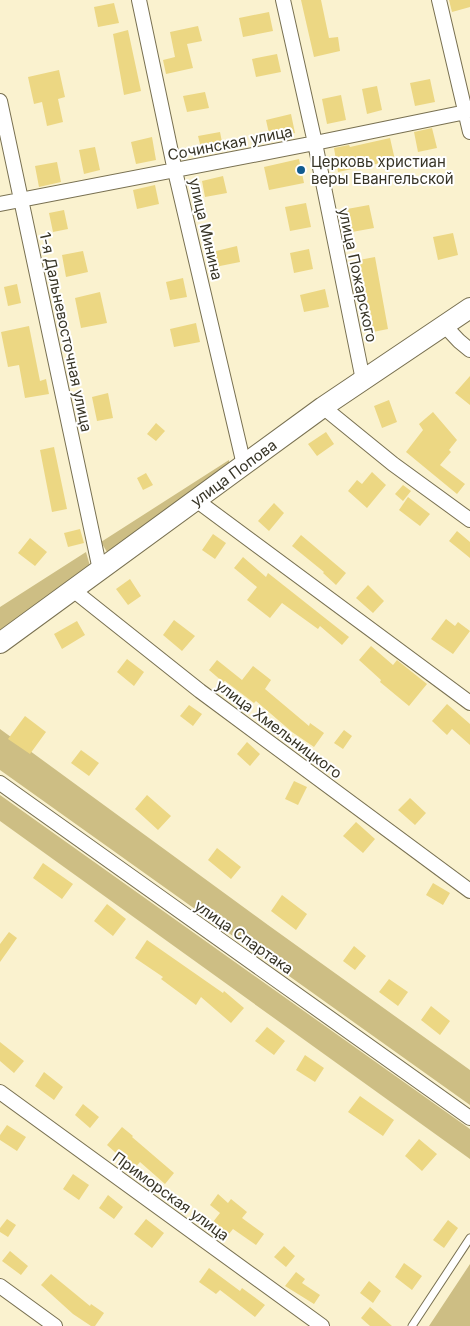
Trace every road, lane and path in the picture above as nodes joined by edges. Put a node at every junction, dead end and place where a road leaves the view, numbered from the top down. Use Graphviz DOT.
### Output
graph roads {
  1 [pos="139,0"];
  2 [pos="283,0"];
  3 [pos="439,0"];
  4 [pos="0,101"];
  5 [pos="466,112"];
  6 [pos="470,132"];
  7 [pos="315,144"];
  8 [pos="175,171"];
  9 [pos="22,199"];
  10 [pos="0,204"];
  11 [pos="470,308"];
  12 [pos="444,325"];
  13 [pos="470,350"];
  14 [pos="363,380"];
  15 [pos="324,407"];
  16 [pos="244,465"];
  17 [pos="196,500"];
  18 [pos="470,520"];
  19 [pos="100,570"];
  20 [pos="73,590"];
  21 [pos="0,643"];
  22 [pos="470,703"];
  23 [pos="0,783"];
  24 [pos="470,891"];
  25 [pos="0,1092"];
  26 [pos="470,1118"];
  27 [pos="470,1238"];
  28 [pos="0,1286"];
  29 [pos="55,1326"];
  30 [pos="322,1326"];
  31 [pos="412,1326"];
  1 -- 8 [label="street, улица Минина"];
  2 -- 7 [label="street, улица Пожарского"];
  3 -- 5 [label="street"];
  4 -- 9 [label="street, 1-я Дальневосточная улица"];
  5 -- 6 [label="street"];
  5 -- 7 [label="street, Сочинская улица"];
  7 -- 8 [label="street, Сочинская улица"];
  7 -- 14 [label="street, улица Пожарского"];
  8 -- 9 [label="street, Сочинская улица"];
  8 -- 16 [label="street, улица Минина"];
  9 -- 10 [label="street, Сочинская улица"];
  9 -- 19 [label="street, 1-я Дальневосточная улица"];
  11 -- 12 [label="street, улица Попова"];
  12 -- 13 [label="street"];
  12 -- 14 [label="street, улица Попова"];
  14 -- 15 [label="street, улица Попова"];
  15 -- 16 [label="street, улица Попова"];
  15 -- 18 [label="street"];
  16 -- 17 [label="street, улица Попова"];
  17 -- 19 [label="street, улица Попова"];
  17 -- 22 [label="street"];
  19 -- 20 [label="street, улица Попова"];
  20 -- 21 [label="street, улица Попова"];
  20 -- 24 [label="street, улица Хмельницкого"];
  23 -- 26 [label="street, улица Спартака"];
  25 -- 30 [label="street, Приморская улица"];
  27 -- 31 [label="lane"];
  28 -- 29 [label="street"];
}
